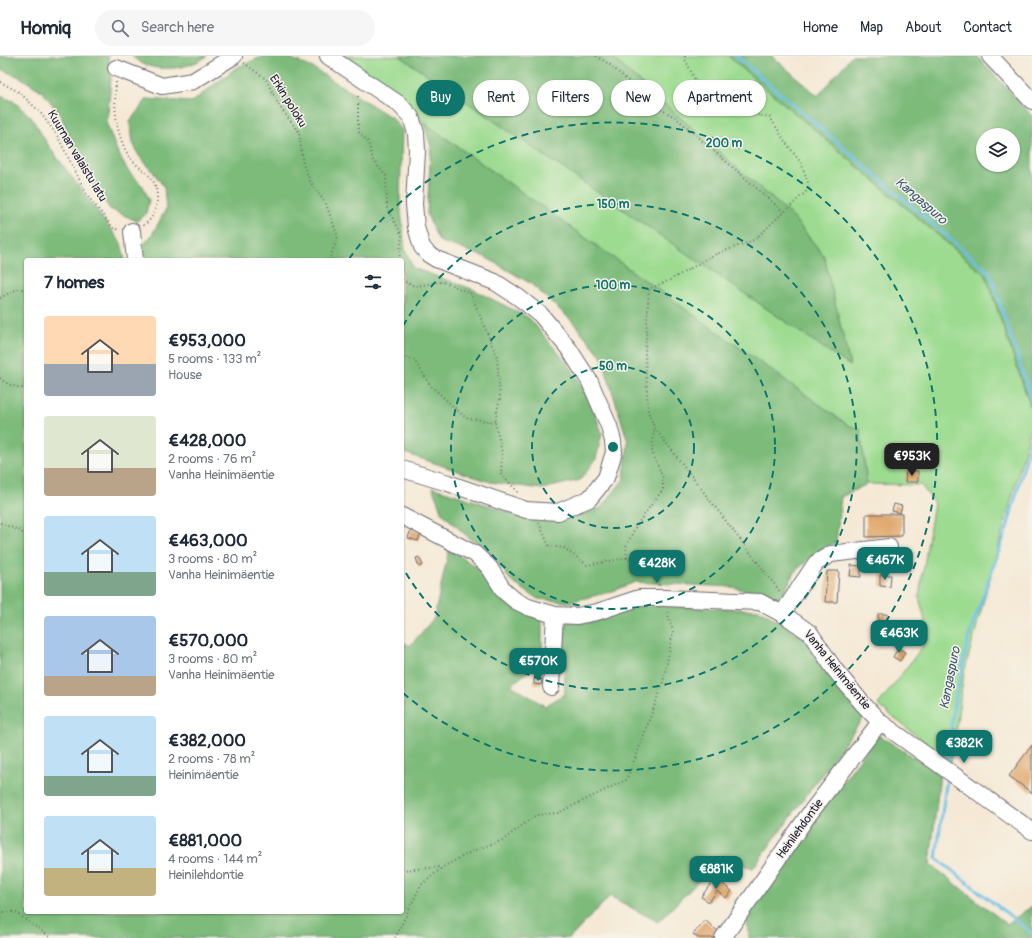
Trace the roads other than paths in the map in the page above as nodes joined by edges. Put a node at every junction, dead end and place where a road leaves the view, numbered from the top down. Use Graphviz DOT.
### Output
graph roads {
  1 [pos="328,56"];
  2 [pos="990,56"];
  3 [pos="232,57"];
  4 [pos="116,68"];
  5 [pos="1032,101"];
  6 [pos="132,231"];
  7 [pos="135,258"];
  8 [pos="404,470"];
  9 [pos="404,517"];
  10 [pos="889,547"];
  11 [pos="786,609"];
  12 [pos="555,615"];
  13 [pos="551,687"];
  14 [pos="880,722"];
  15 [pos="1032,831"];
  16 [pos="723,938"];
  1 -- 8 [label="street"];
  2 -- 5 [label="street"];
  3 -- 4 [label="street"];
  6 -- 7 [label="street"];
  9 -- 12 [label="street, Vanha Heinimäentie"];
  10 -- 11 [label="street"];
  11 -- 12 [label="street, Vanha Heinimäentie"];
  11 -- 14 [label="street, Vanha Heinimäentie"];
  12 -- 13 [label="street"];
  14 -- 15 [label="street, Vanha Heinimäentie"];
  14 -- 16 [label="street, Heinilehdontie"];
}
